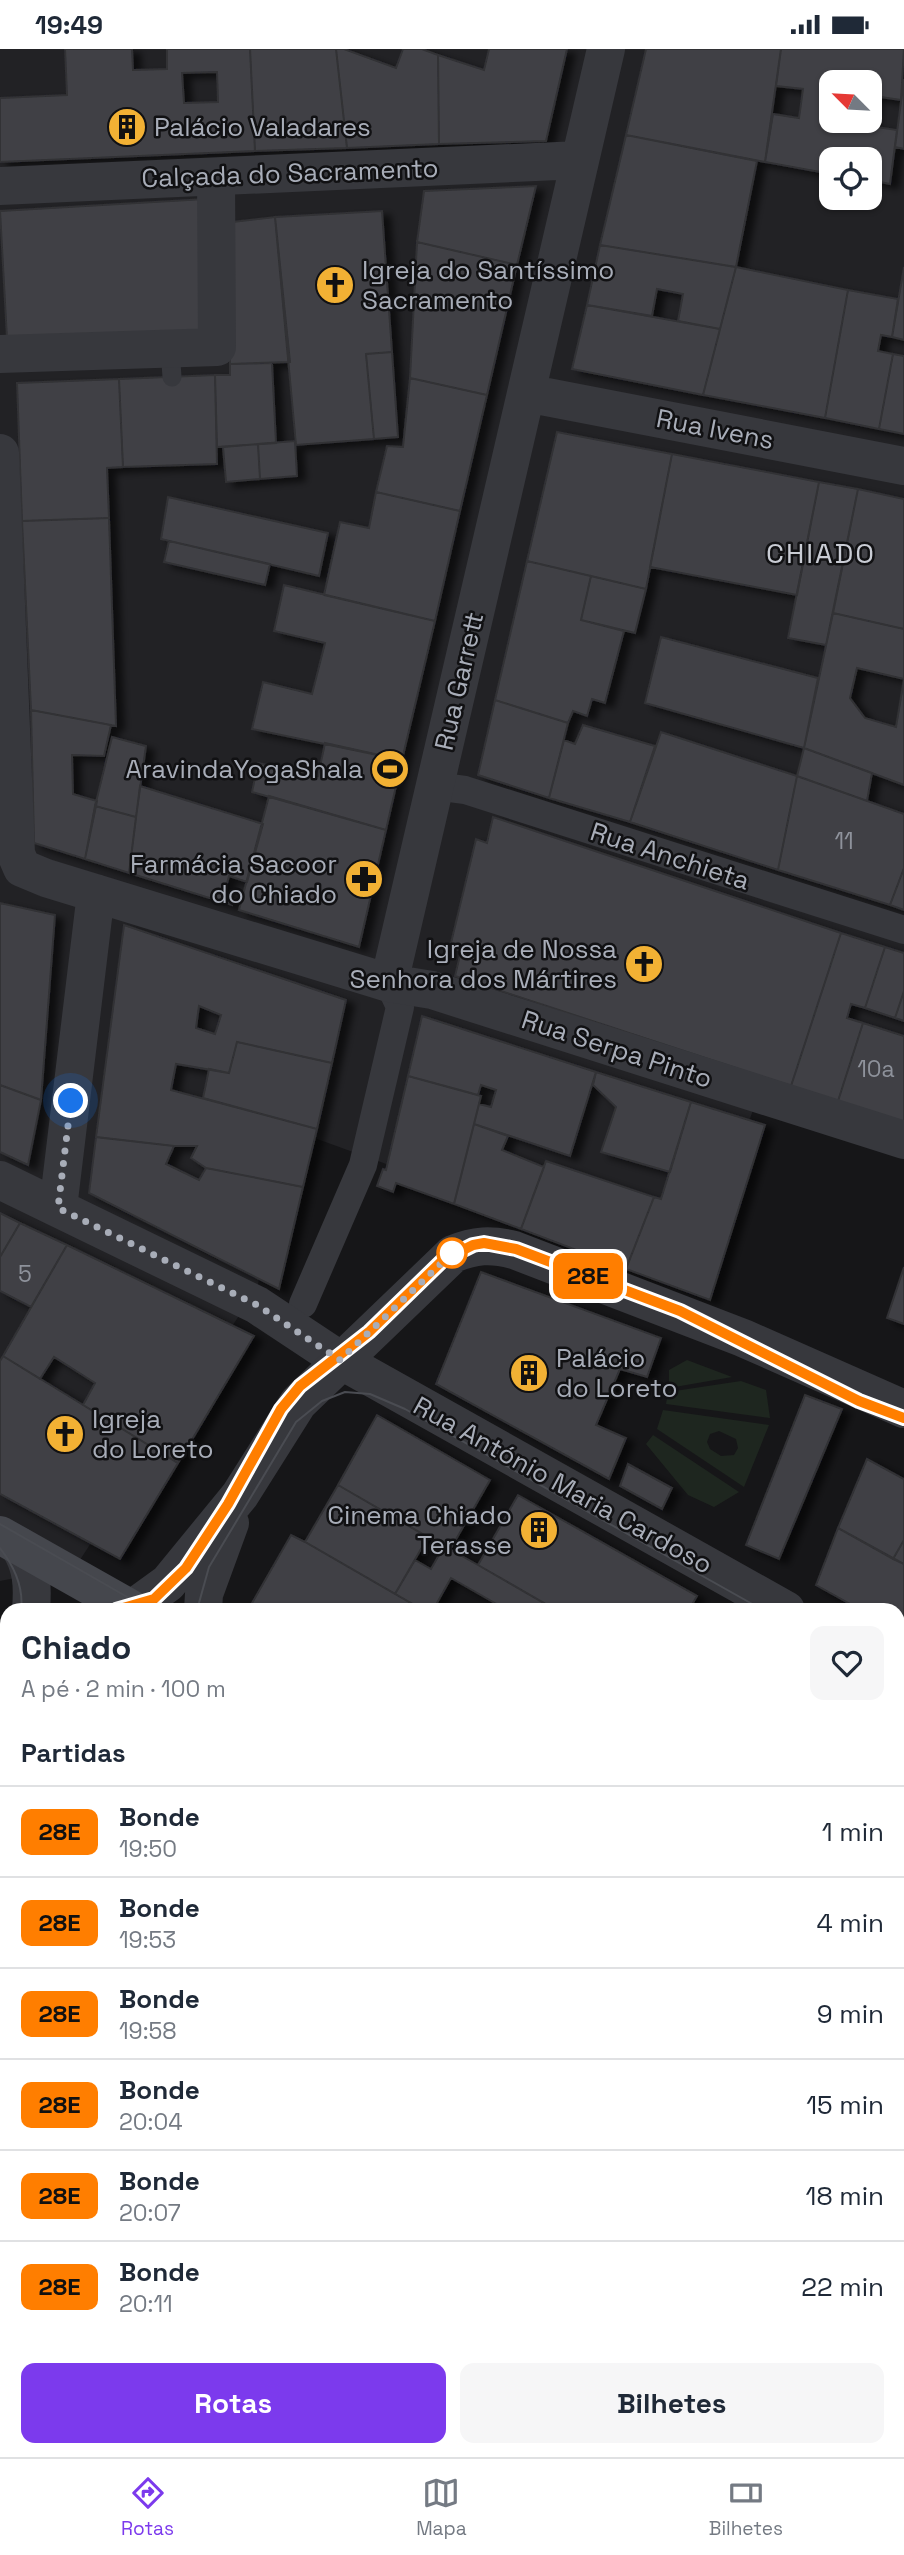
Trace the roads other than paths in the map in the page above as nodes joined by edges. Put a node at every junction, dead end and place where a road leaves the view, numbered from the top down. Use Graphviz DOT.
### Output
graph roads {
  1 [pos="606,49"];
  2 [pos="580,160"];
  3 [pos="216,177"];
  4 [pos="0,185"];
  5 [pos="0,354"];
  6 [pos="526,393"];
  7 [pos="0,453"];
  8 [pos="904,465"];
  9 [pos="11,717"];
  10 [pos="0,755"];
  11 [pos="435,786"];
  12 [pos="96,893"];
  13 [pos="904,930"];
  14 [pos="389,983"];
  15 [pos="904,1140"];
  16 [pos="0,1180"];
  17 [pos="58,1208"];
  18 [pos="295,1314"];
  19 [pos="340,1360"];
  20 [pos="890,1404"];
  21 [pos="240,1495"];
  22 [pos="9,1541"];
  23 [pos="31,1603"];
  24 [pos="118,1603"];
  25 [pos="137,1603"];
  26 [pos="203,1603"];
  27 [pos="774,1603"];
  1 -- 2 [label="street, Rua Garrett"];
  2 -- 3 [label="street, Calçada do Sacramento"];
  2 -- 6 [label="street, Rua Garrett"];
  3 -- 4 [label="street, Calçada do Sacramento"];
  3 -- 5 [label="street"];
  6 -- 8 [label="street, Rua Ivens"];
  6 -- 11 [label="street, Rua Garrett"];
  7 -- 9 [label="street"];
  9 -- 10 [label="street"];
  9 -- 12 [label="street, Rua Serpa Pinto"];
  11 -- 13 [label="street, Rua Anchieta"];
  11 -- 14 [label="street, Rua Garrett"];
  12 -- 14 [label="street, Rua Serpa Pinto"];
  12 -- 17 [label="street"];
  14 -- 15 [label="street, Rua Serpa Pinto"];
  14 -- 18 [label="street, Rua Garrett"];
  16 -- 17 [label="street, Rua António Maria Cardoso"];
  17 -- 18 [label="street, Rua António Maria Cardoso"];
  18 -- 19 [label="street, Rua António Maria Cardoso"];
  19 -- 20 [label="street"];
  19 -- 21 [label="street"];
  19 -- 27 [label="street, Rua António Maria Cardoso"];
  21 -- 25 [label="street"];
  21 -- 26 [label="street"];
  22 -- 23 [label="street"];
  22 -- 24 [label="main road"];
}
